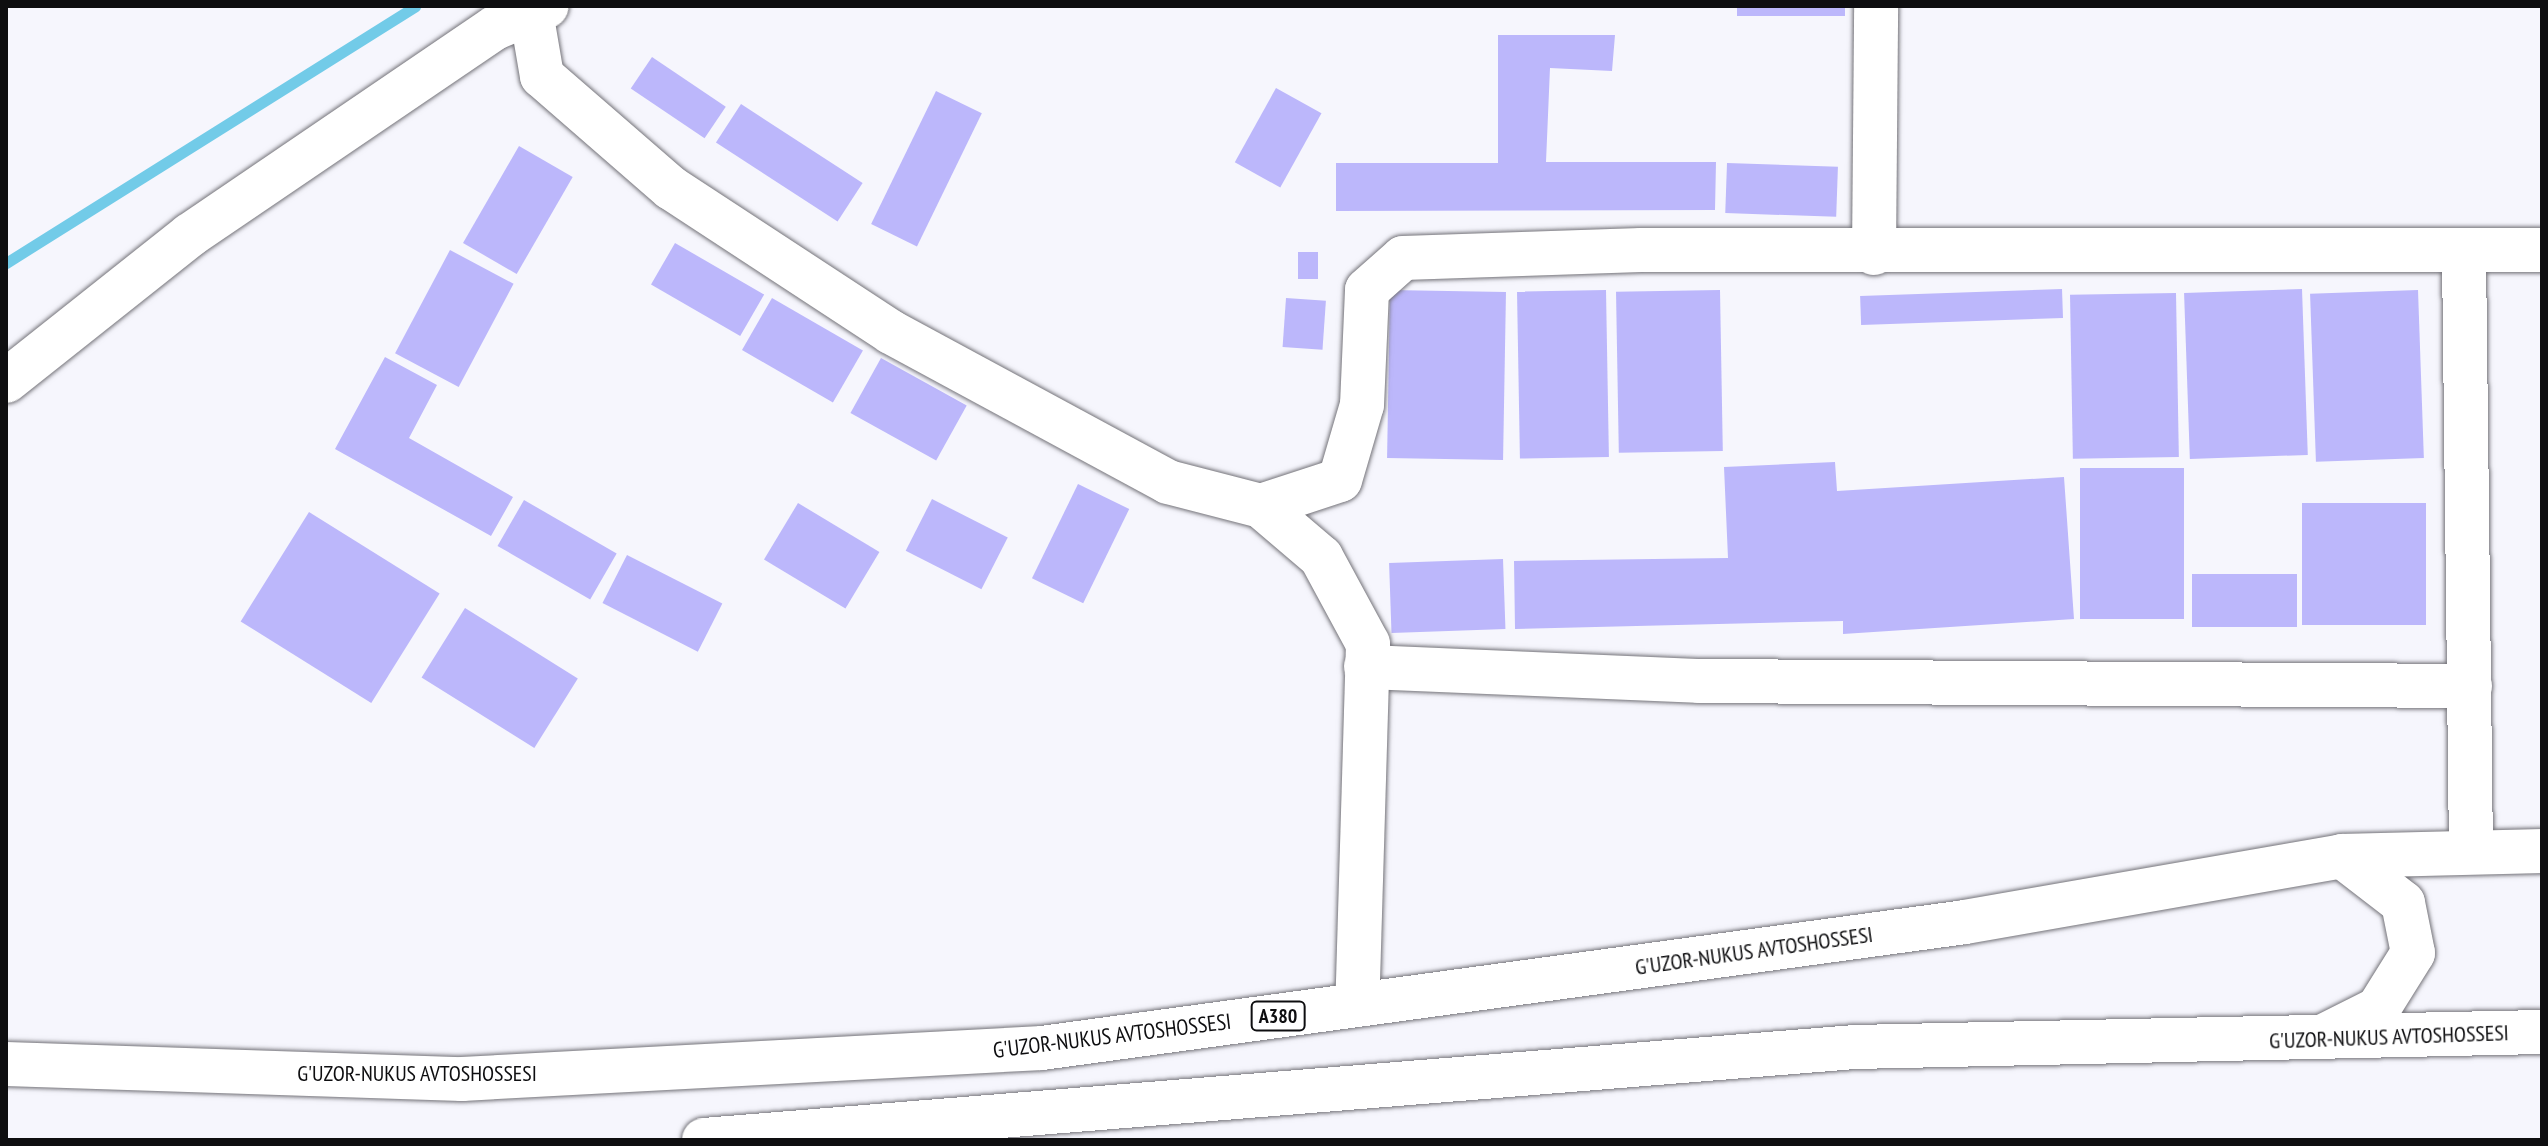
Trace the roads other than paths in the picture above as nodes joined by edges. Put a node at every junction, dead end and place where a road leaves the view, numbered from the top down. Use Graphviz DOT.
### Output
graph roads {
  1 [pos="1876,6"];
  2 [pos="536,9"];
  3 [pos="2542,250"];
  4 [pos="1874,253"];
  5 [pos="2464,254"];
  6 [pos="6,381"];
  7 [pos="1261,506"];
  8 [pos="1366,667"];
  9 [pos="2470,686"];
  10 [pos="2542,851"];
  11 [pos="2471,852"];
  12 [pos="2342,856"];
  13 [pos="1357,1005"];
  14 [pos="2542,1032"];
  15 [pos="2316,1040"];
  16 [pos="6,1064"];
  17 [pos="704,1140"];
  1 -- 4 [label="main road"];
  2 -- 6 [label="main road"];
  2 -- 7 [label="main road"];
  3 -- 5 [label="main road"];
  4 -- 5 [label="main road"];
  4 -- 7 [label="main road"];
  5 -- 9 [label="main road"];
  7 -- 8 [label="main road"];
  8 -- 9 [label="main road"];
  8 -- 13 [label="main road"];
  9 -- 11 [label="main road"];
  10 -- 11 [label="main road, G'UZOR-NUKUS AVTOSHOSSESI / A380"];
  11 -- 12 [label="main road, G'UZOR-NUKUS AVTOSHOSSESI / A380"];
  12 -- 13 [label="main road, G'UZOR-NUKUS AVTOSHOSSESI / A380"];
  12 -- 15 [label="main road"];
  13 -- 16 [label="main road, G'UZOR-NUKUS AVTOSHOSSESI / A380"];
  14 -- 15 [label="main road, G'UZOR-NUKUS AVTOSHOSSESI"];
  15 -- 17 [label="main road, G'UZOR-NUKUS AVTOSHOSSESI"];
}
